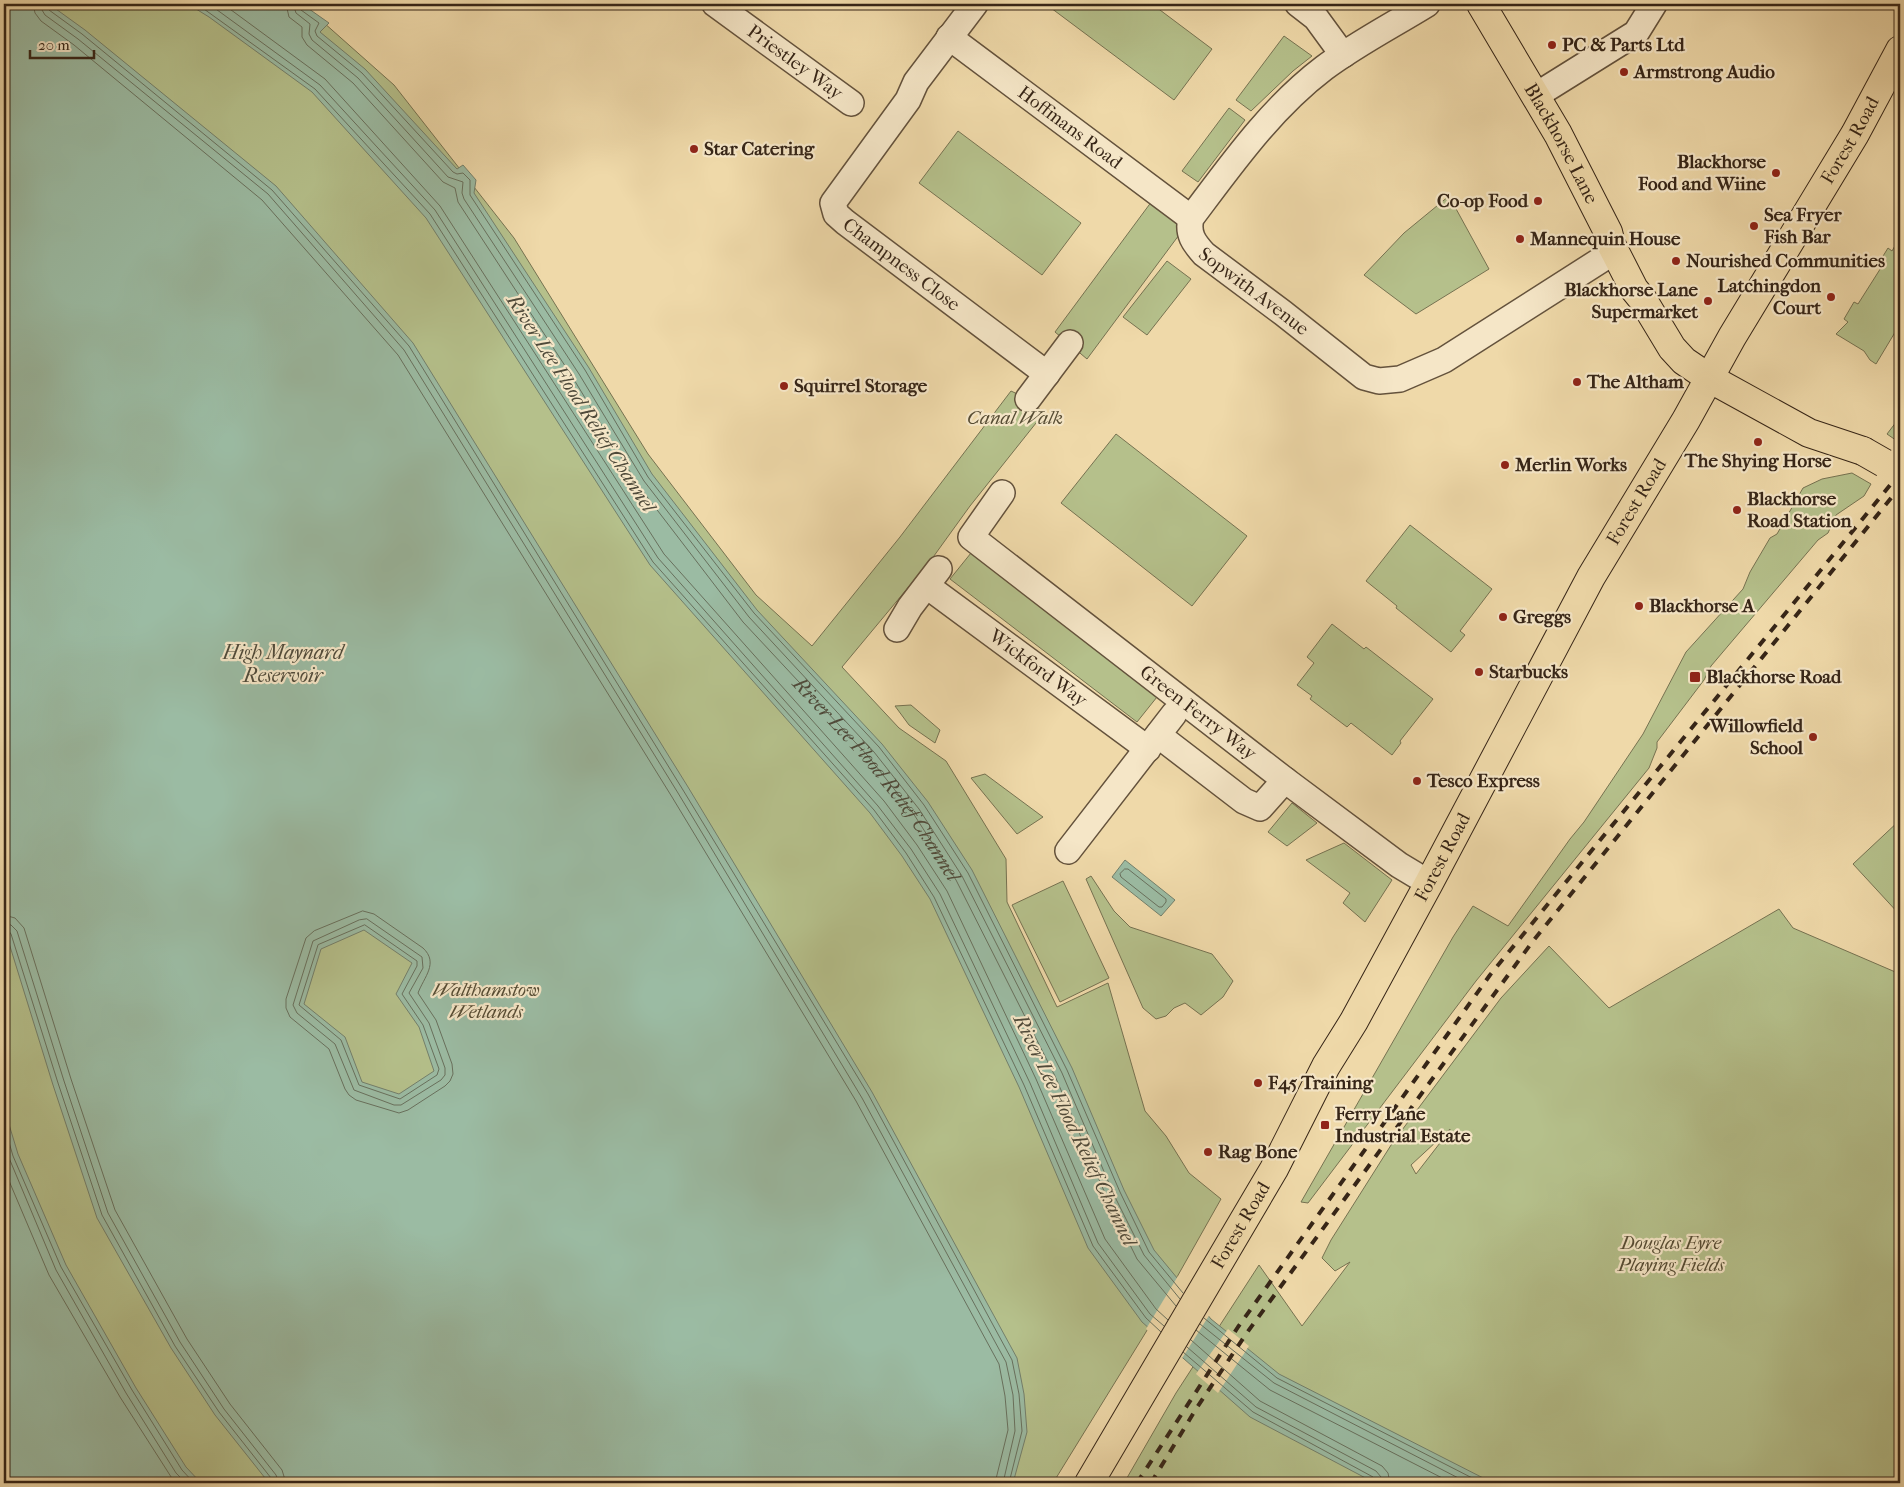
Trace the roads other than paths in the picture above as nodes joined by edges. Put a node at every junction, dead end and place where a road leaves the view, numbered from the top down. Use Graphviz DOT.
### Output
graph roads {
  1 [pos="715,4"];
  2 [pos="975,4"];
  3 [pos="1298,4"];
  4 [pos="1427,4"];
  5 [pos="1481,4"];
  6 [pos="1654,4"];
  7 [pos="949,37"];
  8 [pos="1900,50"];
  9 [pos="1343,55"];
  10 [pos="1535,96"];
  11 [pos="851,103"];
  12 [pos="1191,218"];
  13 [pos="1615,251"];
  14 [pos="1070,343"];
  15 [pos="1047,374"];
  16 [pos="1708,378"];
  17 [pos="1028,399"];
  18 [pos="1900,471"];
  19 [pos="1002,493"];
  20 [pos="897,630"];
  21 [pos="1174,714"];
  22 [pos="1153,742"];
  23 [pos="1285,780"];
  24 [pos="1068,851"];
  25 [pos="1430,883"];
  26 [pos="1089,1483"];
  1 -- 11 [label="street, Priestley Way"];
  2 -- 7 [label="street, Champness Close"];
  3 -- 9 [label="street"];
  4 -- 9 [label="street"];
  5 -- 10 [label="main road, Blackhorse Lane"];
  6 -- 10 [label="street"];
  7 -- 12 [label="street, Hoffmans Road"];
  7 -- 15 [label="street, Champness Close"];
  8 -- 16 [label="main road, Forest Road"];
  9 -- 12 [label="street"];
  10 -- 13 [label="main road, Blackhorse Lane"];
  12 -- 13 [label="street, Sopwith Avenue"];
  13 -- 16 [label="main road, Blackhorse Lane"];
  14 -- 15 [label="street"];
  15 -- 17 [label="street"];
  16 -- 18 [label="main road, bridge"];
  16 -- 25 [label="main road, Forest Road"];
  19 -- 23 [label="street, Green Ferry Way"];
  20 -- 22 [label="street, Wickford Way"];
  21 -- 22 [label="street"];
  22 -- 23 [label="street, Wickford Way"];
  22 -- 24 [label="street"];
  23 -- 25 [label="street, Green Ferry Way"];
  25 -- 26 [label="main road, Forest Road"];
}
